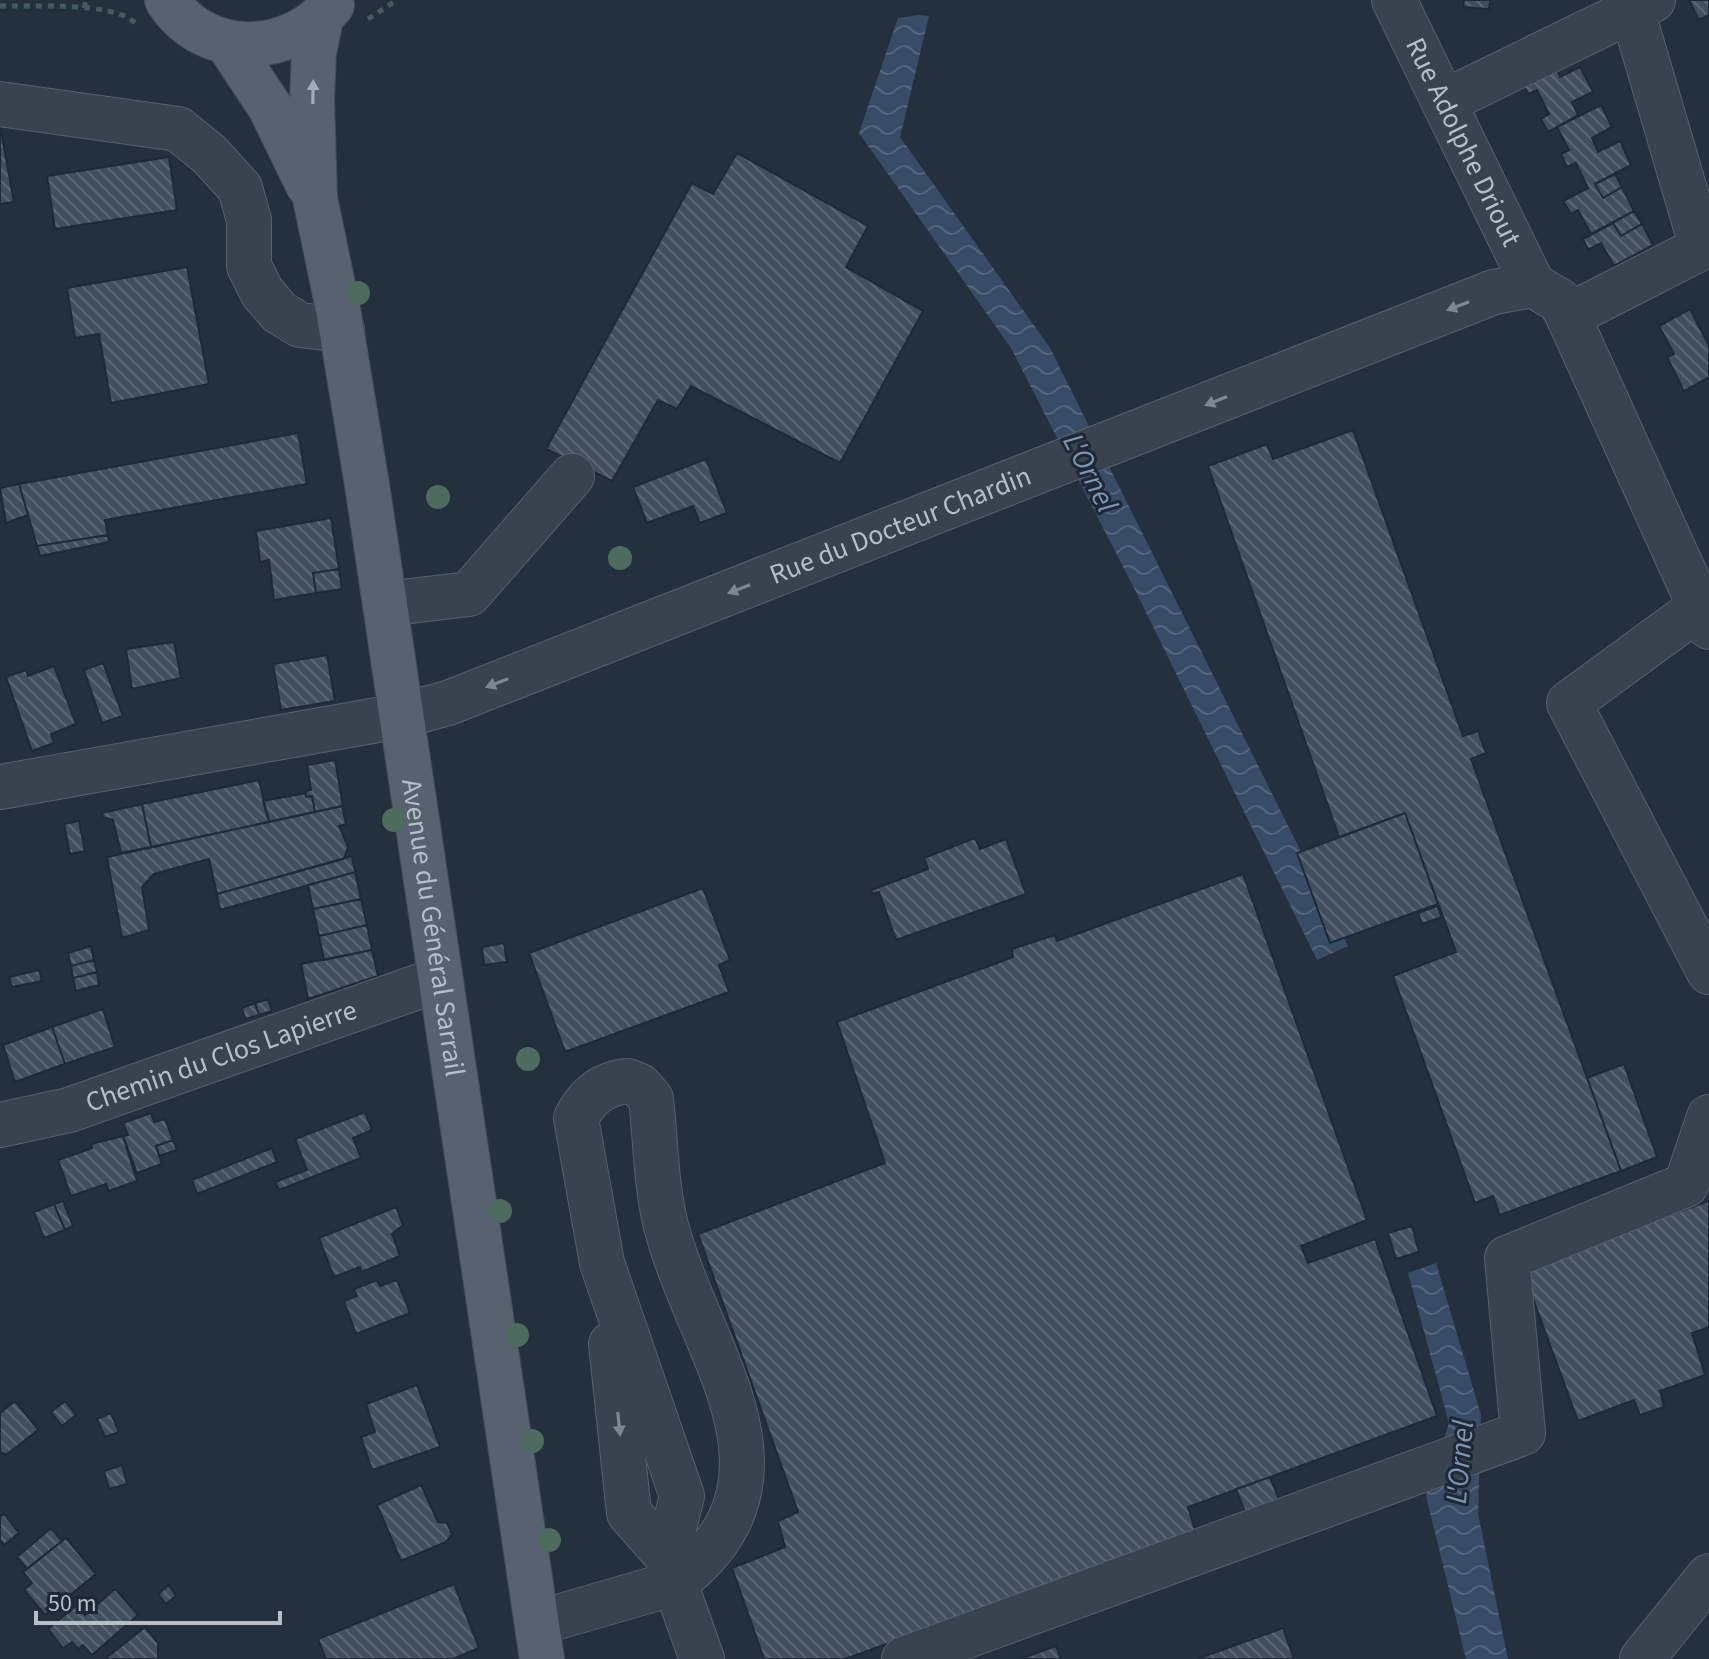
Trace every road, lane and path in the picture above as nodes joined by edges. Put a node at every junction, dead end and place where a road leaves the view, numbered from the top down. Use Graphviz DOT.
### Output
graph roads {
  1 [pos="86,0"];
  2 [pos="1394,0"];
  3 [pos="165,3"];
  4 [pos="1643,5"];
  5 [pos="84,8"];
  6 [pos="328,9"];
  7 [pos="227,42"];
  8 [pos="1444,102"];
  9 [pos="0,104"];
  10 [pos="315,198"];
  11 [pos="1706,246"];
  12 [pos="1533,285"];
  13 [pos="1568,316"];
  14 [pos="342,330"];
  15 [pos="572,476"];
  16 [pos="385,604"];
  17 [pos="1704,617"];
  18 [pos="400,716"];
  19 [pos="0,787"];
  20 [pos="1709,972"];
  21 [pos="440,979"];
  22 [pos="1709,1117"];
  23 [pos="0,1125"];
  24 [pos="671,1570"];
  25 [pos="1709,1576"];
  26 [pos="540,1641"];
  27 [pos="702,1659"];
  28 [pos="904,1659"];
  29 [pos="1642,1659"];
  1 -- 5 [label="path"];
  2 -- 8 [label="street, Rue Adolphe Driout"];
  3 -- 7 [label="main road"];
  4 -- 8 [label="street"];
  4 -- 11 [label="street"];
  6 -- 7 [label="main road"];
  10 -- 6 [label="main road, Avenue du Général Sarrail, one-way"];
  7 -- 10 [label="main road, Avenue du Général Sarrail"];
  8 -- 12 [label="street, Rue Adolphe Driout"];
  9 -- 14 [label="street"];
  10 -- 14 [label="main road, Avenue du Général Sarrail"];
  11 -- 13 [label="street"];
  12 -- 13 [label="street"];
  12 -- 18 [label="street, Rue du Docteur Chardin, one-way"];
  13 -- 17 [label="street"];
  14 -- 16 [label="main road, Avenue du Général Sarrail"];
  15 -- 16 [label="street"];
  16 -- 18 [label="main road, Avenue du Général Sarrail"];
  17 -- 20 [label="street"];
  18 -- 19 [label="street"];
  18 -- 21 [label="main road, Avenue du Général Sarrail"];
  21 -- 23 [label="street, Chemin du Clos Lapierre"];
  21 -- 26 [label="main road, Avenue du Général Sarrail"];
  22 -- 28 [label="street"];
  24 -- 24 [label="street, one-way"];
  24 -- 26 [label="street"];
  24 -- 27 [label="street"];
  25 -- 29 [label="street"];
}
